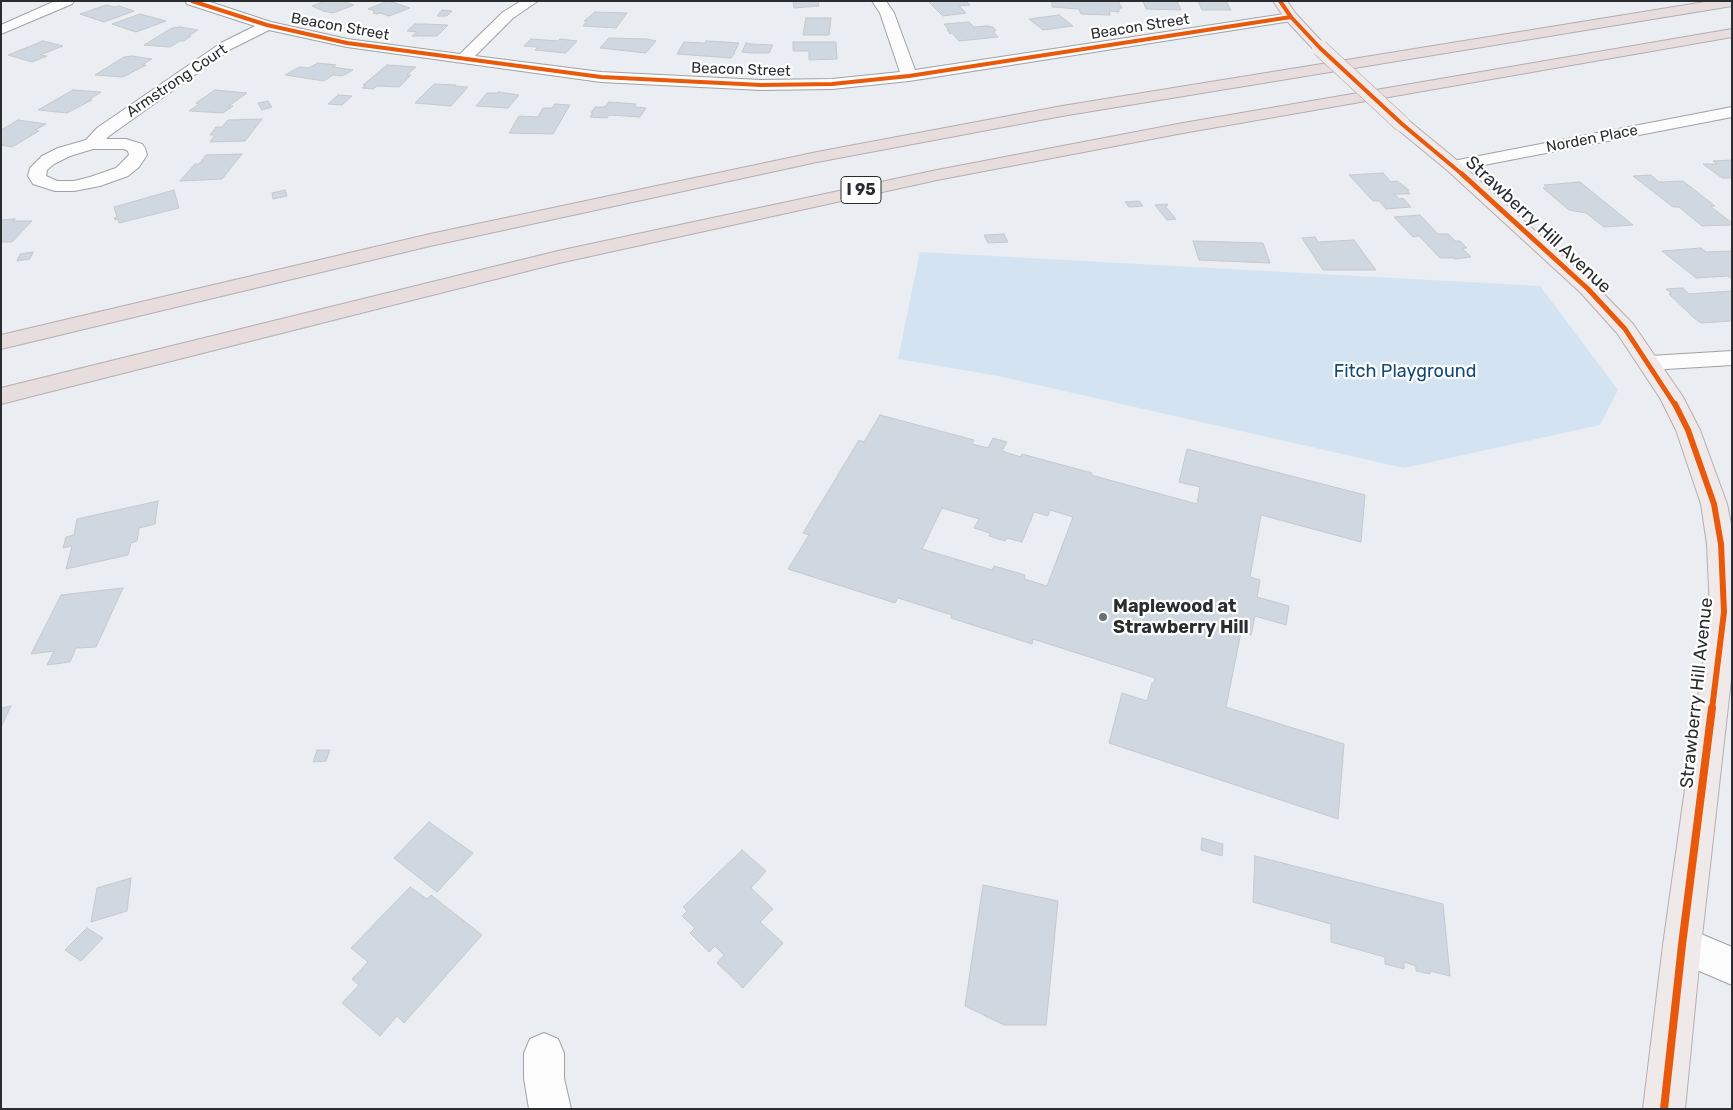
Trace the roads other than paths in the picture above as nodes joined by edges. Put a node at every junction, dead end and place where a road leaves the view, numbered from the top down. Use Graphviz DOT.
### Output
graph roads {
  1 [pos="67,1"];
  2 [pos="192,1"];
  3 [pos="530,1"];
  4 [pos="878,1"];
  5 [pos="1280,1"];
  6 [pos="1732,2"];
  7 [pos="1291,17"];
  8 [pos="267,25"];
  9 [pos="1,30"];
  10 [pos="1732,33"];
  11 [pos="463,59"];
  12 [pos="910,76"];
  13 [pos="1732,112"];
  14 [pos="92,144"];
  15 [pos="1452,166"];
  16 [pos="1,342"];
  17 [pos="1732,358"];
  18 [pos="1650,363"];
  19 [pos="1,396"];
  20 [pos="1682,945"];
  21 [pos="1732,966"];
  22 [pos="544,1053"];
  23 [pos="550,1109"];
  24 [pos="1664,1109"];
  1 -- 9 [label="street"];
  2 -- 8 [label="street, Beacon Street"];
  3 -- 11 [label="street"];
  4 -- 12 [label="street"];
  5 -- 7 [label="main road, Strawberry Hill Avenue"];
  6 -- 16 [label="highway, I 95"];
  7 -- 12 [label="street, Beacon Street"];
  7 -- 15 [label="main road, Strawberry Hill Avenue, bridge"];
  8 -- 11 [label="street, Beacon Street"];
  8 -- 14 [label="street, Armstrong Court"];
  10 -- 19 [label="highway, I 95"];
  11 -- 12 [label="street, Beacon Street"];
  13 -- 15 [label="street, Norden Place"];
  14 -- 14 [label="street, Armstrong Court"];
  15 -- 18 [label="main road, Strawberry Hill Avenue"];
  17 -- 18 [label="street"];
  18 -- 20 [label="main road, Strawberry Hill Avenue"];
  20 -- 21 [label="street"];
  20 -- 24 [label="main road, Strawberry Hill Avenue"];
  22 -- 23 [label="street"];
}
